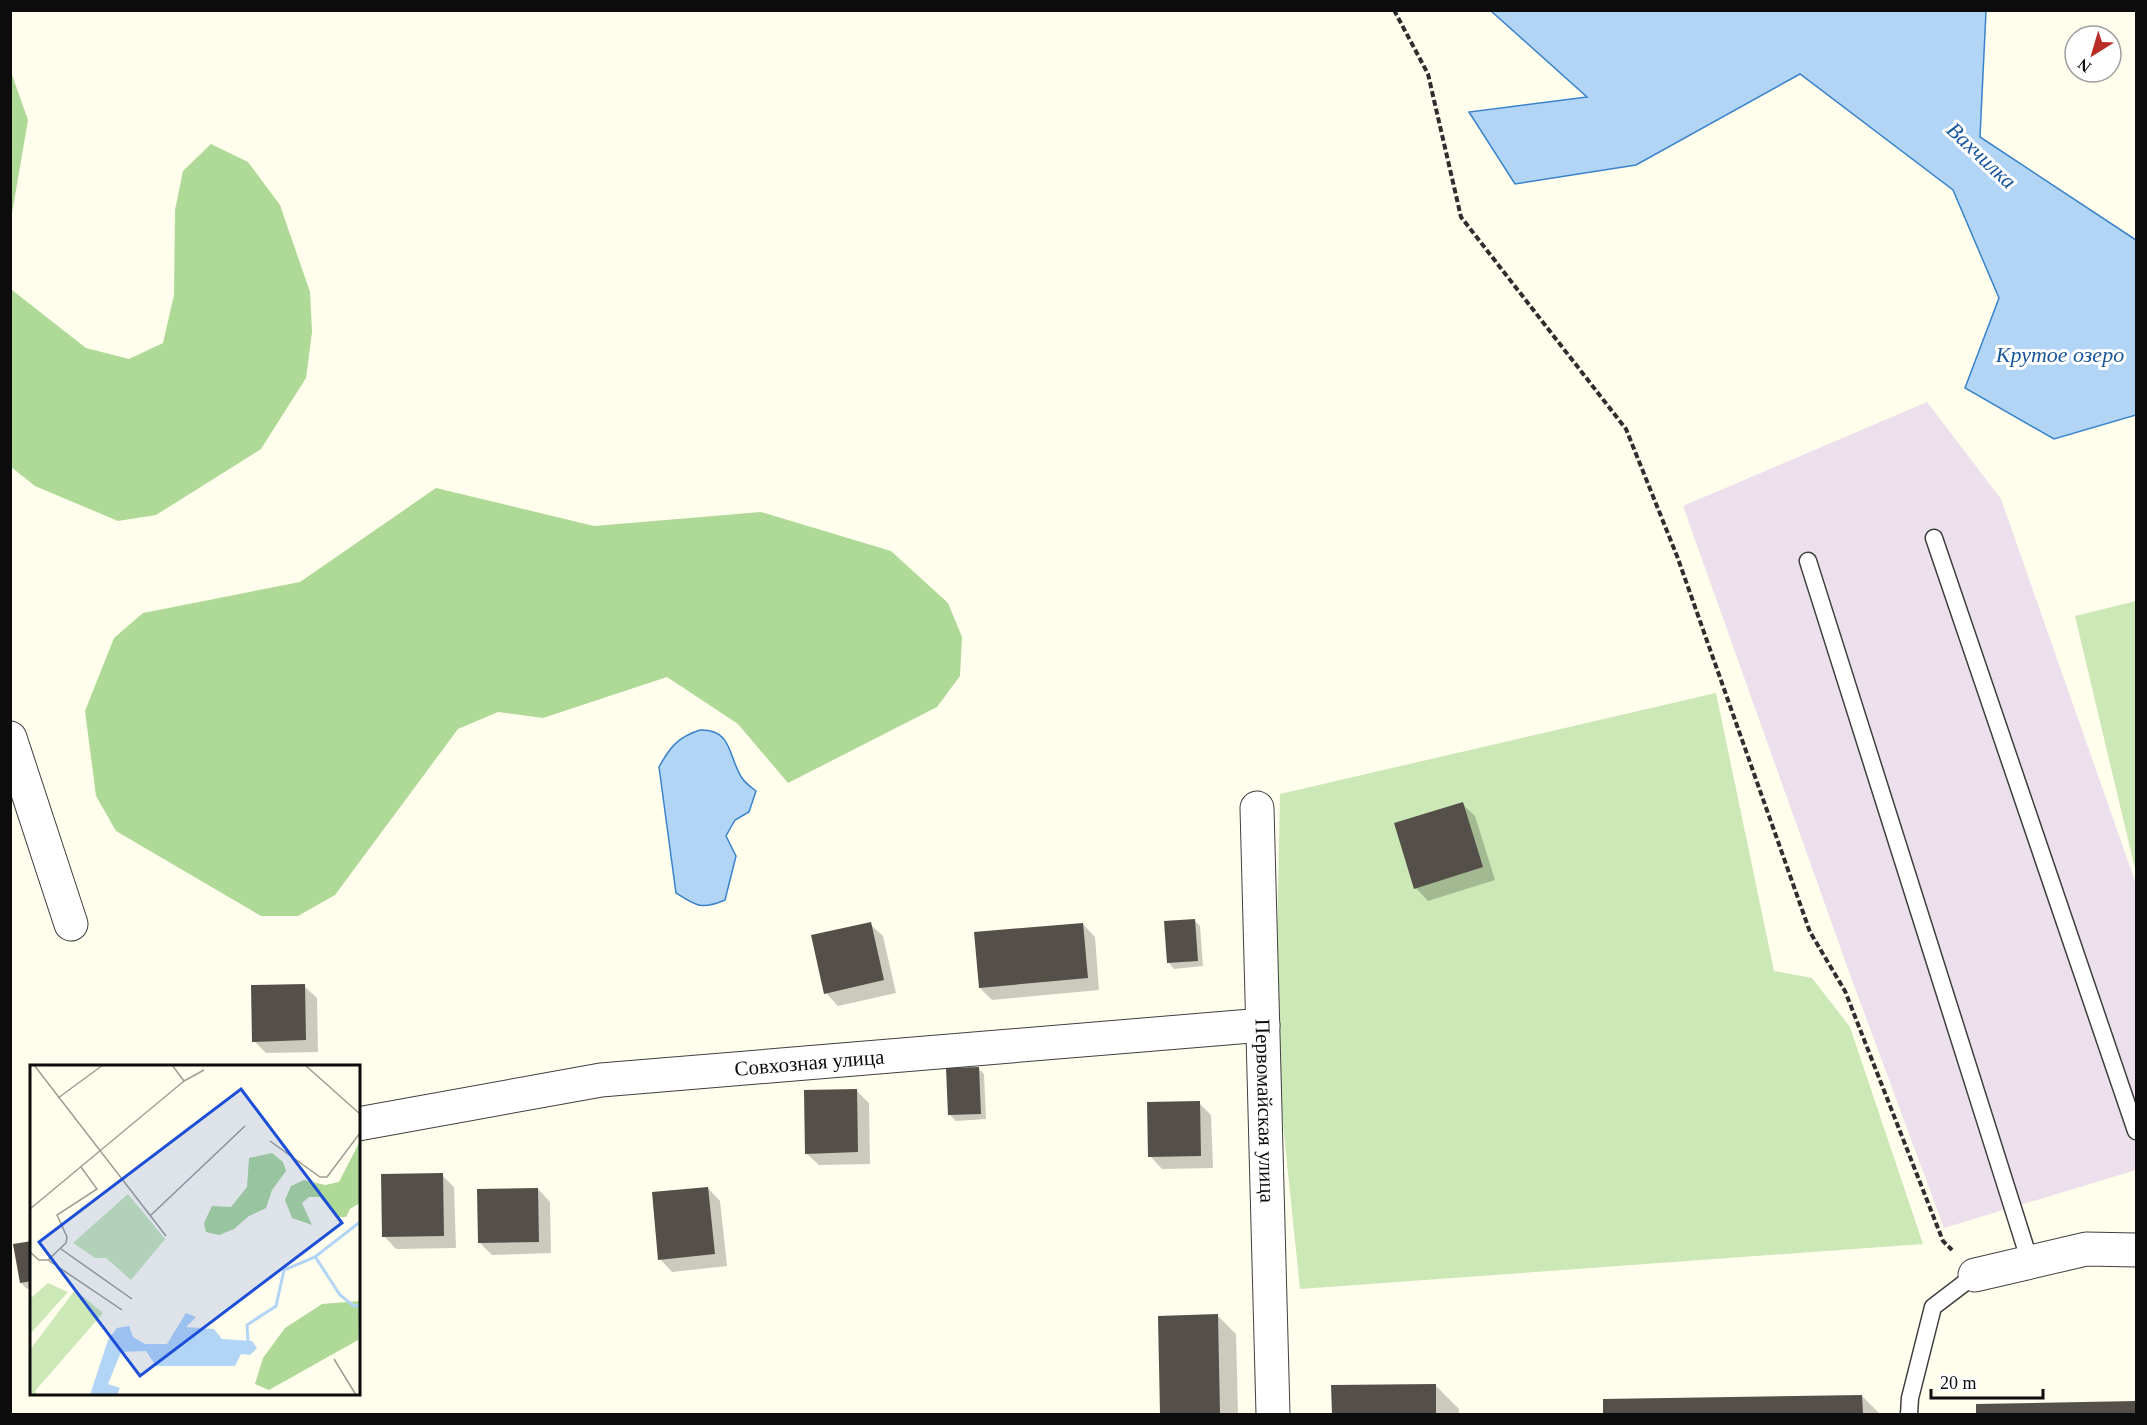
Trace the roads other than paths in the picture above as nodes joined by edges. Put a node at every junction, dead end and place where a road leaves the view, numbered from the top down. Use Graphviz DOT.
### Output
graph roads {
  1 [pos="1934,538"];
  2 [pos="1808,561"];
  3 [pos="10,738"];
  4 [pos="1257,808"];
  5 [pos="71,924"];
  6 [pos="1263,1025"];
  7 [pos="360,1124"];
  8 [pos="2136,1131"];
  9 [pos="2136,1250"];
  10 [pos="2030,1262"];
  11 [pos="1975,1275"];
  12 [pos="1273,1414"];
  13 [pos="1910,1414"];
  1 -- 8 [label="lane"];
  2 -- 10 [label="lane"];
  3 -- 5 [label="street"];
  4 -- 6 [label="street, Первомайская улица"];
  6 -- 7 [label="street, Совхозная улица"];
  6 -- 12 [label="street, Первомайская улица"];
  9 -- 10 [label="street"];
  10 -- 11 [label="street"];
  11 -- 13 [label="lane"];
}
